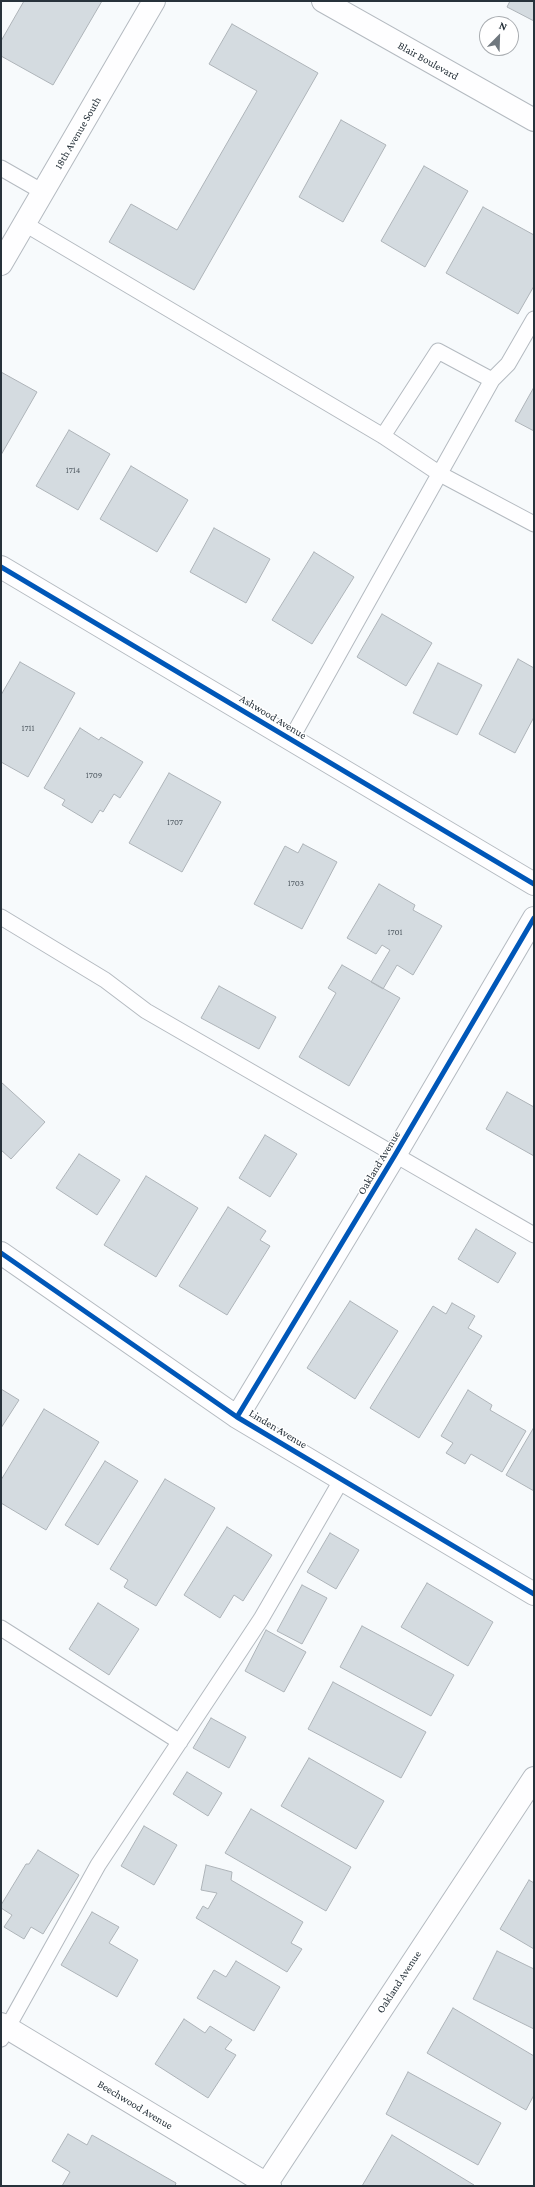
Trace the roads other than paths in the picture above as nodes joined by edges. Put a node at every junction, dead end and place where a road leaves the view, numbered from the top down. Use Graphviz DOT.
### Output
graph roads {
  1 [pos="154,1"];
  2 [pos="323,1"];
  3 [pos="534,120"];
  4 [pos="1,168"];
  5 [pos="43,192"];
  6 [pos="24,224"];
  7 [pos="1,264"];
  8 [pos="534,319"];
  9 [pos="492,380"];
  10 [pos="383,436"];
  11 [pos="440,474"];
  12 [pos="534,524"];
  13 [pos="1,567"];
  14 [pos="291,739"];
  15 [pos="534,884"];
  16 [pos="1,917"];
  17 [pos="534,918"];
  18 [pos="395,1155"];
  19 [pos="534,1235"];
  20 [pos="1,1253"];
  21 [pos="237,1417"];
  22 [pos="342,1479"];
  23 [pos="534,1594"];
  24 [pos="1,1628"];
  25 [pos="180,1742"];
  26 [pos="534,1778"];
  27 [pos="3,2030"];
  28 [pos="267,2185"];
  1 -- 5 [label="street, 18th Avenue South"];
  2 -- 3 [label="street, Blair Boulevard"];
  4 -- 5 [label="lane"];
  5 -- 6 [label="street, 18th Avenue South"];
  6 -- 7 [label="street, 18th Avenue South"];
  6 -- 10 [label="lane"];
  8 -- 9 [label="lane"];
  9 -- 10 [label="lane"];
  9 -- 11 [label="lane"];
  10 -- 11 [label="lane"];
  11 -- 12 [label="lane"];
  11 -- 14 [label="lane"];
  13 -- 14 [label="street, Ashwood Avenue"];
  14 -- 15 [label="street, Ashwood Avenue"];
  16 -- 18 [label="lane"];
  17 -- 18 [label="street, Oakland Avenue"];
  18 -- 19 [label="lane"];
  18 -- 21 [label="street, Oakland Avenue"];
  20 -- 21 [label="street, Linden Avenue"];
  21 -- 22 [label="street, Linden Avenue"];
  22 -- 23 [label="street, Linden Avenue"];
  22 -- 25 [label="lane"];
  24 -- 25 [label="lane"];
  25 -- 27 [label="lane"];
  26 -- 28 [label="street, Oakland Avenue"];
  27 -- 28 [label="street, Beechwood Avenue"];
}
